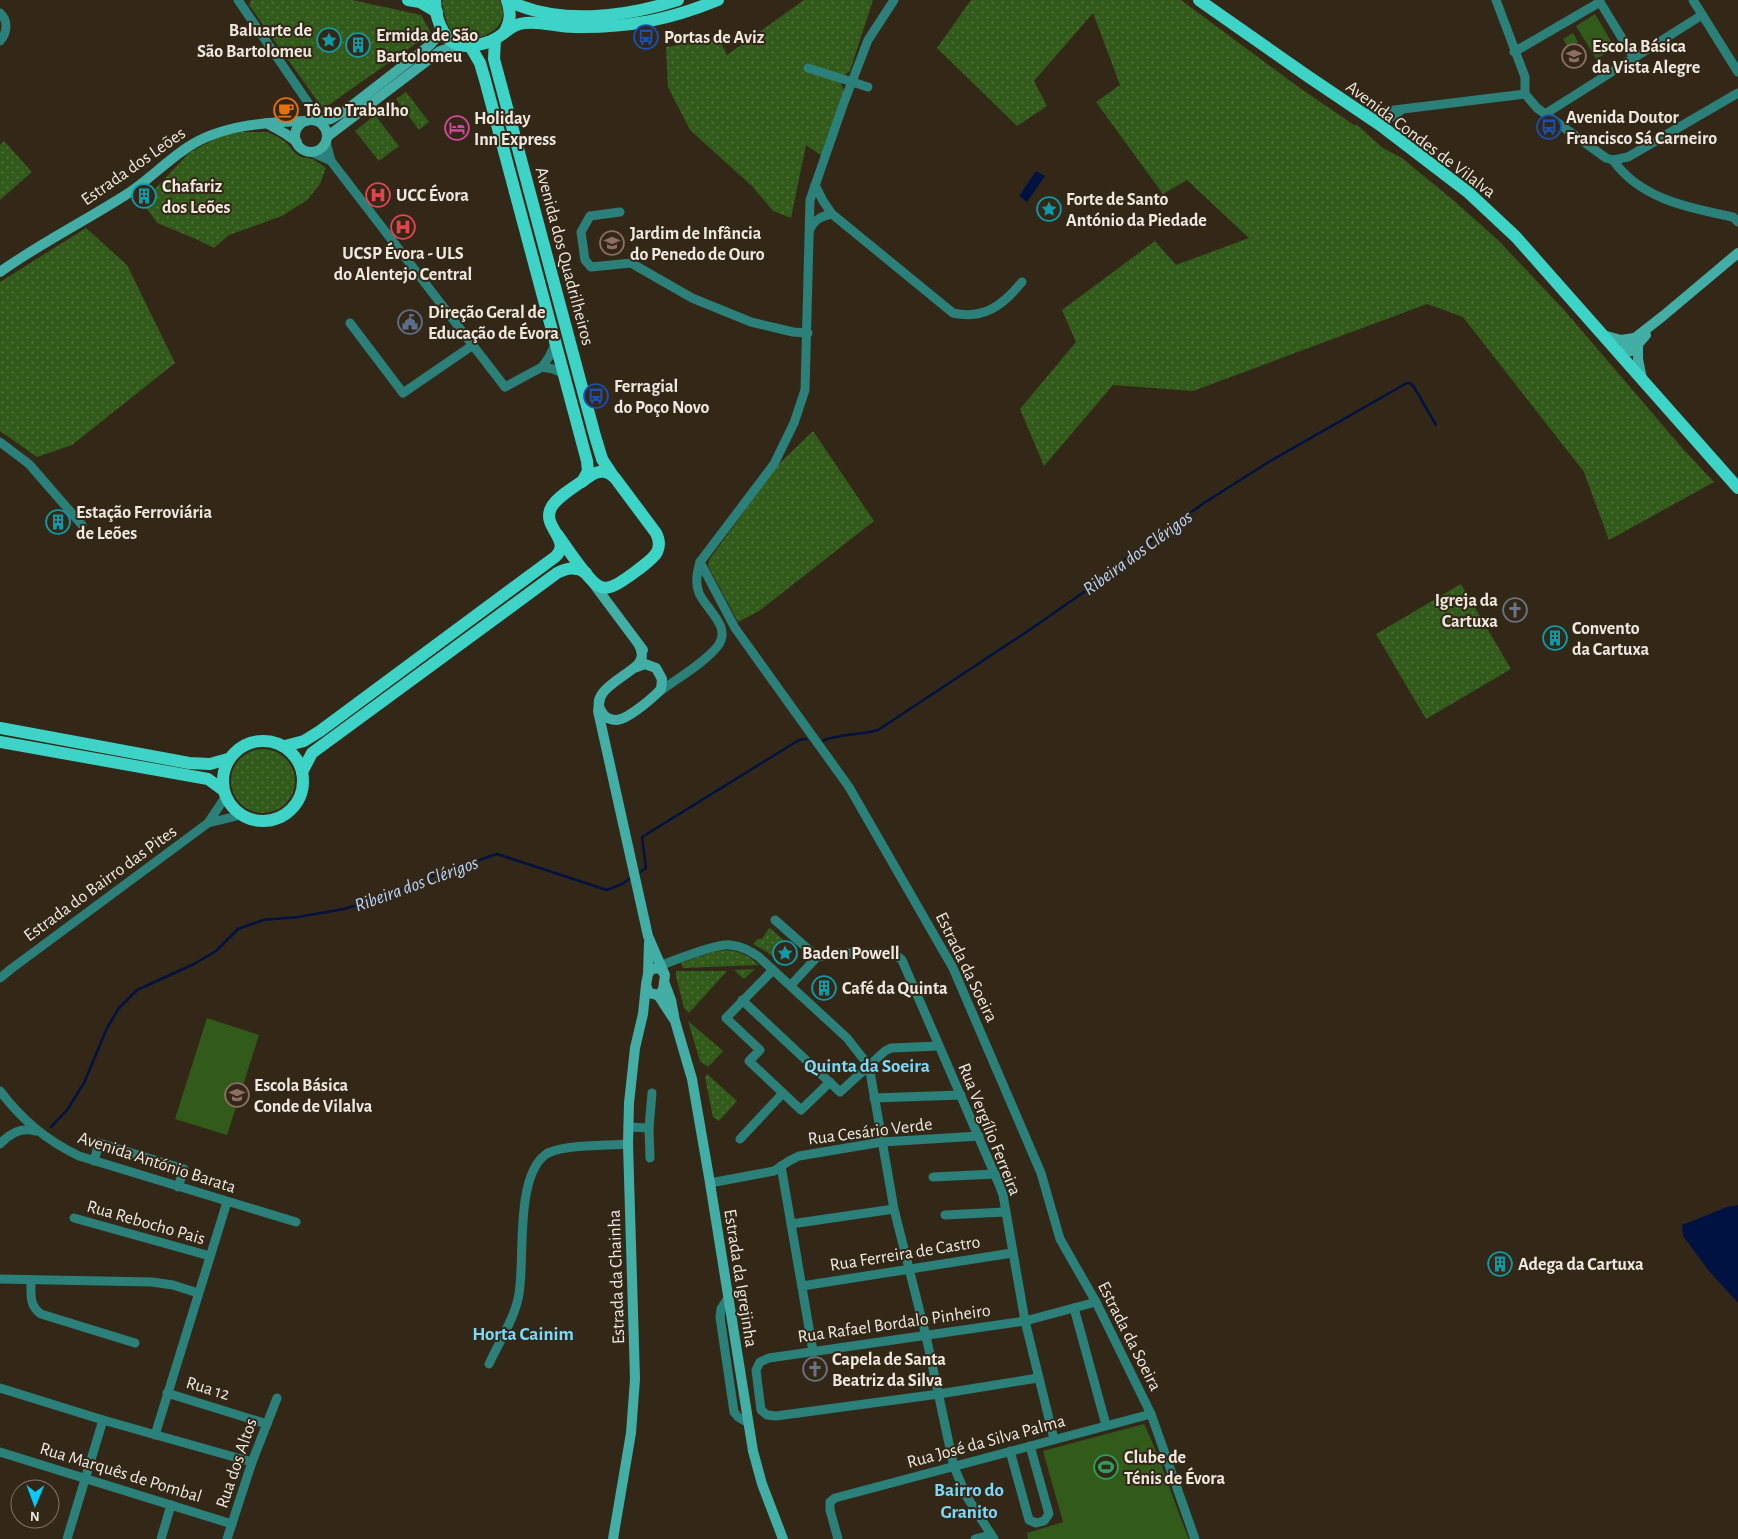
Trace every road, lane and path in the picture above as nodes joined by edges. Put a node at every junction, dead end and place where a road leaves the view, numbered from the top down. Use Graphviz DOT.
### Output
graph roads {
  1 [pos="238,0"];
  2 [pos="408,0"];
  3 [pos="507,0"];
  4 [pos="678,0"];
  5 [pos="717,0"];
  6 [pos="894,0"];
  7 [pos="1200,0"];
  8 [pos="1496,0"];
  9 [pos="1693,0"];
  10 [pos="436,6"];
  11 [pos="0,13"];
  12 [pos="1702,15"];
  13 [pos="442,31"];
  14 [pos="499,36"];
  15 [pos="0,41"];
  16 [pos="464,45"];
  17 [pos="1514,52"];
  18 [pos="1634,58"];
  19 [pos="808,68"];
  20 [pos="1738,72"];
  21 [pos="852,82"];
  22 [pos="868,87"];
  23 [pos="1738,93"];
  24 [pos="1525,94"];
  25 [pos="1400,111"];
  26 [pos="1362,114"];
  27 [pos="1545,114"];
  28 [pos="312,120"];
  29 [pos="268,124"];
  30 [pos="1380,125"];
  31 [pos="327,139"];
  32 [pos="296,142"];
  33 [pos="311,152"];
  34 [pos="1613,160"];
  35 [pos="331,161"];
  36 [pos="815,185"];
  37 [pos="620,212"];
  38 [pos="832,214"];
  39 [pos="1738,222"];
  40 [pos="810,228"];
  41 [pos="1738,253"];
  42 [pos="0,272"];
  43 [pos="1022,282"];
  44 [pos="350,323"];
  45 [pos="808,333"];
  46 [pos="1602,335"];
  47 [pos="1637,341"];
  48 [pos="556,343"];
  49 [pos="473,345"];
  50 [pos="1619,354"];
  51 [pos="542,367"];
  52 [pos="564,373"];
  53 [pos="1642,380"];
  54 [pos="0,442"];
  55 [pos="614,478"];
  56 [pos="581,483"];
  57 [pos="1738,488"];
  58 [pos="82,524"];
  59 [pos="554,530"];
  60 [pos="700,562"];
  61 [pos="589,578"];
  62 [pos="619,582"];
  63 [pos="614,611"];
  64 [pos="639,645"];
  65 [pos="634,668"];
  66 [pos="658,670"];
  67 [pos="683,674"];
  68 [pos="656,694"];
  69 [pos="600,698"];
  70 [pos="625,717"];
  71 [pos="0,728"];
  72 [pos="0,742"];
  73 [pos="606,742"];
  74 [pos="284,746"];
  75 [pos="228,759"];
  76 [pos="302,772"];
  77 [pos="225,793"];
  78 [pos="241,815"];
  79 [pos="208,823"];
  80 [pos="775,920"];
  81 [pos="648,936"];
  82 [pos="818,957"];
  83 [pos="11,969"];
  84 [pos="657,970"];
  85 [pos="773,970"];
  86 [pos="0,971"];
  87 [pos="0,978"];
  88 [pos="665,984"];
  89 [pos="646,985"];
  90 [pos="790,985"];
  91 [pos="656,995"];
  92 [pos="742,1000"];
  93 [pos="643,1014"];
  94 [pos="675,1021"];
  95 [pos="939,1046"];
  96 [pos="869,1066"];
  97 [pos="830,1082"];
  98 [pos="0,1091"];
  99 [pos="652,1093"];
  100 [pos="783,1093"];
  101 [pos="961,1095"];
  102 [pos="874,1098"];
  103 [pos="628,1127"];
  104 [pos="650,1128"];
  105 [pos="38,1132"];
  106 [pos="979,1136"];
  107 [pos="740,1139"];
  108 [pos="882,1142"];
  109 [pos="0,1144"];
  110 [pos="628,1144"];
  111 [pos="650,1158"];
  112 [pos="94,1161"];
  113 [pos="781,1166"];
  114 [pos="995,1174"];
  115 [pos="933,1177"];
  116 [pos="710,1183"];
  117 [pos="178,1187"];
  118 [pos="227,1202"];
  119 [pos="894,1209"];
  120 [pos="1005,1212"];
  121 [pos="945,1215"];
  122 [pos="74,1218"];
  123 [pos="296,1222"];
  124 [pos="791,1224"];
  125 [pos="1012,1253"];
  126 [pos="210,1256"];
  127 [pos="908,1269"];
  128 [pos="0,1279"];
  129 [pos="31,1280"];
  130 [pos="802,1286"];
  131 [pos="198,1294"];
  132 [pos="1096,1302"];
  133 [pos="1074,1308"];
  134 [pos="1025,1321"];
  135 [pos="926,1336"];
  136 [pos="135,1343"];
  137 [pos="813,1351"];
  138 [pos="489,1364"];
  139 [pos="1038,1378"];
  140 [pos="0,1388"];
  141 [pos="167,1393"];
  142 [pos="939,1394"];
  143 [pos="276,1398"];
  144 [pos="1150,1414"];
  145 [pos="103,1420"];
  146 [pos="267,1424"];
  147 [pos="1106,1425"];
  148 [pos="155,1435"];
  149 [pos="1054,1439"];
  150 [pos="1030,1446"];
  151 [pos="1010,1451"];
  152 [pos="0,1452"];
  153 [pos="252,1462"];
  154 [pos="954,1467"];
  155 [pos="85,1478"];
  156 [pos="171,1505"];
  157 [pos="232,1524"];
  158 [pos="992,1537"];
  159 [pos="67,1539"];
  160 [pos="161,1539"];
  161 [pos="227,1539"];
  162 [pos="613,1539"];
  163 [pos="783,1539"];
  164 [pos="838,1539"];
  165 [pos="975,1539"];
  166 [pos="1195,1539"];
  1 -- 28 [label="street"];
  2 -- 10 [label="main road"];
  3 -- 4 [label="main road"];
  3 -- 14 [label="main road, Avenida dos Quadrilheiros"];
  5 -- 14 [label="main road"];
  6 -- 21 [label="street"];
  7 -- 26 [label="main road, Avenida Condes de Vilalva"];
  8 -- 17 [label="street"];
  9 -- 12 [label="street"];
  10 -- 13 [label="main road"];
  11 -- 15 [label="street"];
  12 -- 18 [label="street"];
  12 -- 20 [label="street"];
  13 -- 16 [label="main road"];
  13 -- 28 [label="street, Estrada dos Leões"];
  14 -- 16 [label="main road"];
  14 -- 55 [label="main road, Avenida dos Quadrilheiros"];
  16 -- 31 [label="street"];
  16 -- 48 [label="main road, Avenida dos Quadrilheiros"];
  17 -- 18 [label="street"];
  17 -- 24 [label="street"];
  18 -- 27 [label="street"];
  19 -- 21 [label="street"];
  21 -- 22 [label="street"];
  21 -- 36 [label="street"];
  23 -- 34 [label="street"];
  24 -- 25 [label="street"];
  24 -- 27 [label="street"];
  25 -- 26 [label="street"];
  25 -- 30 [label="street"];
  26 -- 30 [label="main road, Avenida Condes de Vilalva"];
  27 -- 34 [label="street"];
  28 -- 29 [label="street, Estrada dos Leões"];
  28 -- 31 [label="street"];
  28 -- 32 [label="street"];
  29 -- 32 [label="street"];
  29 -- 42 [label="street, Estrada dos Leões"];
  30 -- 46 [label="main road, Avenida Condes de Vilalva"];
  31 -- 33 [label="street"];
  31 -- 35 [label="street"];
  32 -- 33 [label="street"];
  33 -- 35 [label="street"];
  34 -- 39 [label="street"];
  35 -- 49 [label="street"];
  36 -- 38 [label="street"];
  36 -- 40 [label="street"];
  37 -- 45 [label="street"];
  38 -- 40 [label="street"];
  38 -- 43 [label="street"];
  40 -- 45 [label="street"];
  41 -- 47 [label="street"];
  44 -- 49 [label="street"];
  45 -- 60 [label="street"];
  46 -- 47 [label="street"];
  46 -- 50 [label="main road, Avenida Condes de Vilalva"];
  47 -- 50 [label="street"];
  47 -- 53 [label="street"];
  48 -- 51 [label="street"];
  48 -- 52 [label="main road, Avenida dos Quadrilheiros"];
  49 -- 51 [label="street"];
  50 -- 53 [label="main road, Avenida Condes de Vilalva"];
  51 -- 52 [label="street"];
  52 -- 56 [label="main road, Avenida dos Quadrilheiros"];
  53 -- 57 [label="main road, Avenida Condes de Vilalva"];
  54 -- 58 [label="street"];
  55 -- 56 [label="main road"];
  55 -- 62 [label="main road"];
  56 -- 59 [label="main road"];
  59 -- 61 [label="main road"];
  59 -- 74 [label="main road"];
  60 -- 67 [label="street"];
  60 -- 132 [label="street, Estrada da Soeira"];
  61 -- 62 [label="main road"];
  61 -- 63 [label="street"];
  61 -- 76 [label="main road"];
  62 -- 63 [label="street"];
  63 -- 64 [label="street"];
  64 -- 65 [label="street"];
  64 -- 66 [label="street"];
  65 -- 66 [label="street"];
  65 -- 69 [label="street"];
  66 -- 67 [label="street"];
  66 -- 68 [label="street"];
  67 -- 68 [label="street"];
  68 -- 70 [label="street"];
  69 -- 70 [label="street"];
  69 -- 73 [label="street"];
  70 -- 73 [label="street"];
  71 -- 75 [label="main road"];
  72 -- 77 [label="main road"];
  73 -- 81 [label="street"];
  74 -- 75 [label="main road"];
  74 -- 76 [label="main road"];
  75 -- 77 [label="main road"];
  76 -- 78 [label="main road"];
  77 -- 78 [label="main road"];
  77 -- 79 [label="street, Estrada do Bairro das Pites"];
  78 -- 79 [label="street, Estrada do Bairro das Pites"];
  79 -- 83 [label="street, Estrada do Bairro das Pites"];
  80 -- 82 [label="street"];
  81 -- 84 [label="street"];
  81 -- 84 [label="street"];
  82 -- 90 [label="street"];
  82 -- 95 [label="street, Rua Vergílio Ferreira"];
  83 -- 86 [label="street, Estrada do Bairro das Pites"];
  83 -- 87 [label="street, Estrada do Bairro das Pites"];
  84 -- 85 [label="street"];
  84 -- 88 [label="street"];
  84 -- 89 [label="street"];
  85 -- 90 [label="street"];
  85 -- 92 [label="street"];
  88 -- 91 [label="street"];
  88 -- 94 [label="street"];
  89 -- 91 [label="street"];
  89 -- 93 [label="street, Estrada da Chainha"];
  90 -- 96 [label="street"];
  91 -- 93 [label="street"];
  91 -- 94 [label="street"];
  92 -- 97 [label="street"];
  92 -- 100 [label="street"];
  93 -- 103 [label="street, Estrada da Chainha"];
  94 -- 116 [label="street, Estrada da Igrejinha"];
  95 -- 96 [label="street"];
  95 -- 101 [label="street, Rua Vergílio Ferreira"];
  96 -- 97 [label="street"];
  96 -- 102 [label="street"];
  97 -- 100 [label="street"];
  98 -- 105 [label="street, Avenida António Barata"];
  99 -- 104 [label="street"];
  100 -- 107 [label="street"];
  101 -- 102 [label="street"];
  101 -- 106 [label="street, Rua Vergílio Ferreira"];
  102 -- 108 [label="street"];
  103 -- 104 [label="street"];
  103 -- 110 [label="street, Estrada da Chainha"];
  104 -- 111 [label="street"];
  105 -- 109 [label="street"];
  105 -- 112 [label="street, Avenida António Barata"];
  106 -- 108 [label="street, Rua Cesário Verde"];
  106 -- 114 [label="street, Rua Vergílio Ferreira"];
  108 -- 113 [label="street, Rua Cesário Verde"];
  108 -- 119 [label="street"];
  110 -- 138 [label="street"];
  110 -- 162 [label="street, Estrada da Chainha"];
  112 -- 117 [label="street, Avenida António Barata"];
  112 -- 117 [label="street"];
  113 -- 116 [label="street, Rua Cesário Verde"];
  113 -- 124 [label="street"];
  114 -- 115 [label="street"];
  114 -- 120 [label="street, Rua Vergílio Ferreira"];
  116 -- 163 [label="street, Estrada da Igrejinha"];
  117 -- 118 [label="street, Avenida António Barata"];
  118 -- 123 [label="street, Avenida António Barata"];
  118 -- 126 [label="street"];
  119 -- 124 [label="street"];
  119 -- 127 [label="street"];
  120 -- 121 [label="street"];
  120 -- 125 [label="street, Rua Vergílio Ferreira"];
  122 -- 126 [label="street, Rua Rebocho Pais"];
  124 -- 130 [label="street"];
  125 -- 127 [label="street, Rua Ferreira de Castro"];
  125 -- 134 [label="street, Rua Vergílio Ferreira"];
  126 -- 131 [label="street"];
  127 -- 130 [label="street, Rua Ferreira de Castro"];
  127 -- 135 [label="street"];
  128 -- 129 [label="street"];
  129 -- 131 [label="street"];
  129 -- 136 [label="street"];
  130 -- 137 [label="street"];
  131 -- 141 [label="street"];
  132 -- 133 [label="street, Rua Rafael Bordalo Pinheiro"];
  132 -- 144 [label="street, Estrada da Soeira"];
  133 -- 134 [label="street, Rua Rafael Bordalo Pinheiro"];
  133 -- 147 [label="street"];
  134 -- 135 [label="street, Rua Rafael Bordalo Pinheiro"];
  134 -- 139 [label="street, Rua Vergílio Ferreira"];
  135 -- 137 [label="street, Rua Rafael Bordalo Pinheiro"];
  135 -- 142 [label="street"];
  137 -- 142 [label="street, Rua Rafael Bordalo Pinheiro"];
  139 -- 142 [label="street"];
  139 -- 149 [label="street, Rua Vergílio Ferreira"];
  140 -- 145 [label="street"];
  141 -- 146 [label="street, Rua 12"];
  141 -- 148 [label="street"];
  142 -- 154 [label="street"];
  143 -- 146 [label="street, Rua dos Altos"];
  144 -- 147 [label="street, Rua José da Silva Palma"];
  144 -- 166 [label="street, Estrada da Soeira"];
  145 -- 148 [label="street"];
  145 -- 155 [label="street"];
  146 -- 153 [label="street, Rua dos Altos"];
  147 -- 149 [label="street, Rua José da Silva Palma"];
  148 -- 153 [label="street"];
  149 -- 150 [label="street, Rua José da Silva Palma"];
  150 -- 151 [label="street, Rua José da Silva Palma"];
  150 -- 151 [label="street"];
  151 -- 154 [label="street, Rua José da Silva Palma"];
  152 -- 155 [label="street, Rua Marquês de Pombal"];
  153 -- 157 [label="street, Rua dos Altos"];
  154 -- 158 [label="street"];
  154 -- 164 [label="street, Rua José da Silva Palma"];
  155 -- 156 [label="street, Rua Marquês de Pombal"];
  155 -- 159 [label="street"];
  156 -- 157 [label="street, Rua Marquês de Pombal"];
  156 -- 160 [label="street"];
  157 -- 161 [label="street, Rua dos Altos"];
  158 -- 165 [label="street"];
}
